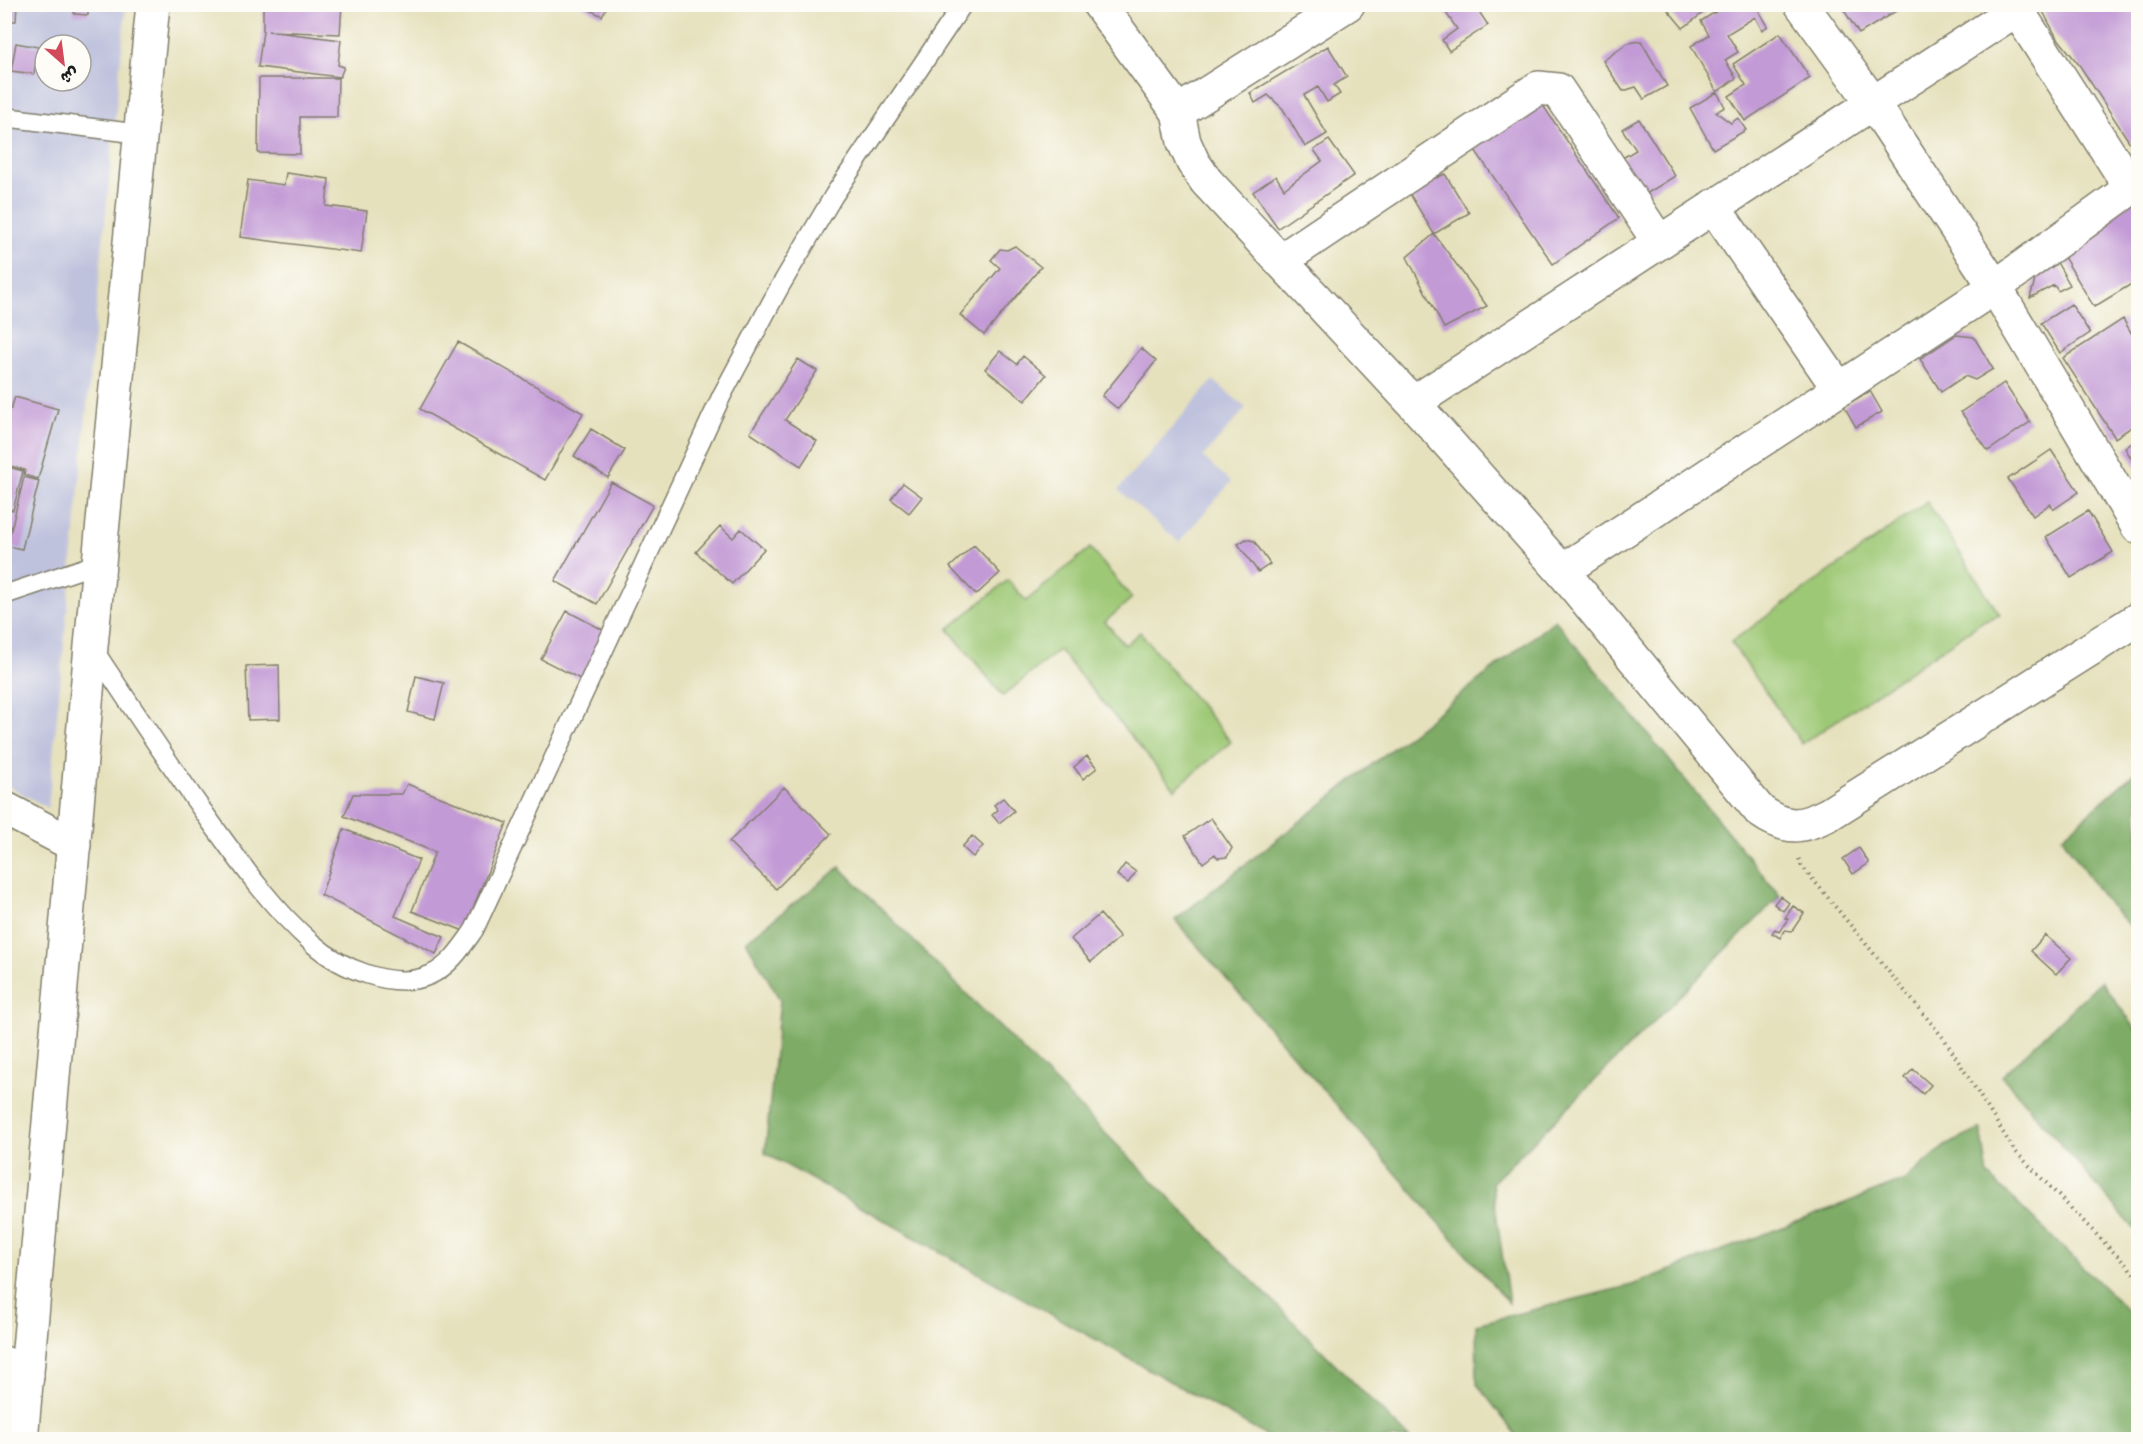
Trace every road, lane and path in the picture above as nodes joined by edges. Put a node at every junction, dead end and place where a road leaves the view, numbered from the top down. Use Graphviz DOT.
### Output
graph roads {
  1 [pos="153,4"];
  2 [pos="963,4"];
  3 [pos="1099,4"];
  4 [pos="1348,4"];
  5 [pos="1801,4"];
  6 [pos="2021,7"];
  7 [pos="1873,103"];
  8 [pos="1178,112"];
  9 [pos="4,117"];
  10 [pos="141,134"];
  11 [pos="2135,185"];
  12 [pos="1713,206"];
  13 [pos="1659,242"];
  14 [pos="1280,261"];
  15 [pos="1995,287"];
  16 [pos="1839,389"];
  17 [pos="1413,403"];
  18 [pos="2139,527"];
  19 [pos="99,563"];
  20 [pos="1562,571"];
  21 [pos="4,595"];
  22 [pos="2139,619"];
  23 [pos="91,646"];
  24 [pos="4,808"];
  25 [pos="1791,826"];
  26 [pos="74,845"];
  27 [pos="2139,1277"];
  28 [pos="16,1370"];
  29 [pos="21,1440"];
  1 -- 10 [label="street"];
  2 -- 23 [label="lane"];
  3 -- 8 [label="street"];
  4 -- 8 [label="street"];
  5 -- 7 [label="street"];
  6 -- 7 [label="street"];
  6 -- 11 [label="street"];
  7 -- 12 [label="street"];
  7 -- 15 [label="street"];
  8 -- 14 [label="street"];
  9 -- 10 [label="lane"];
  10 -- 19 [label="street"];
  11 -- 15 [label="street"];
  12 -- 13 [label="street"];
  12 -- 16 [label="street"];
  13 -- 14 [label="street"];
  13 -- 17 [label="street"];
  14 -- 17 [label="street"];
  15 -- 16 [label="street"];
  15 -- 18 [label="street"];
  16 -- 20 [label="street"];
  17 -- 20 [label="street"];
  19 -- 21 [label="lane"];
  19 -- 23 [label="street"];
  20 -- 25 [label="street"];
  22 -- 25 [label="street"];
  23 -- 26 [label="street"];
  24 -- 26 [label="street"];
  25 -- 27 [label="path"];
  26 -- 28 [label="street"];
  28 -- 29 [label="street"];
}
